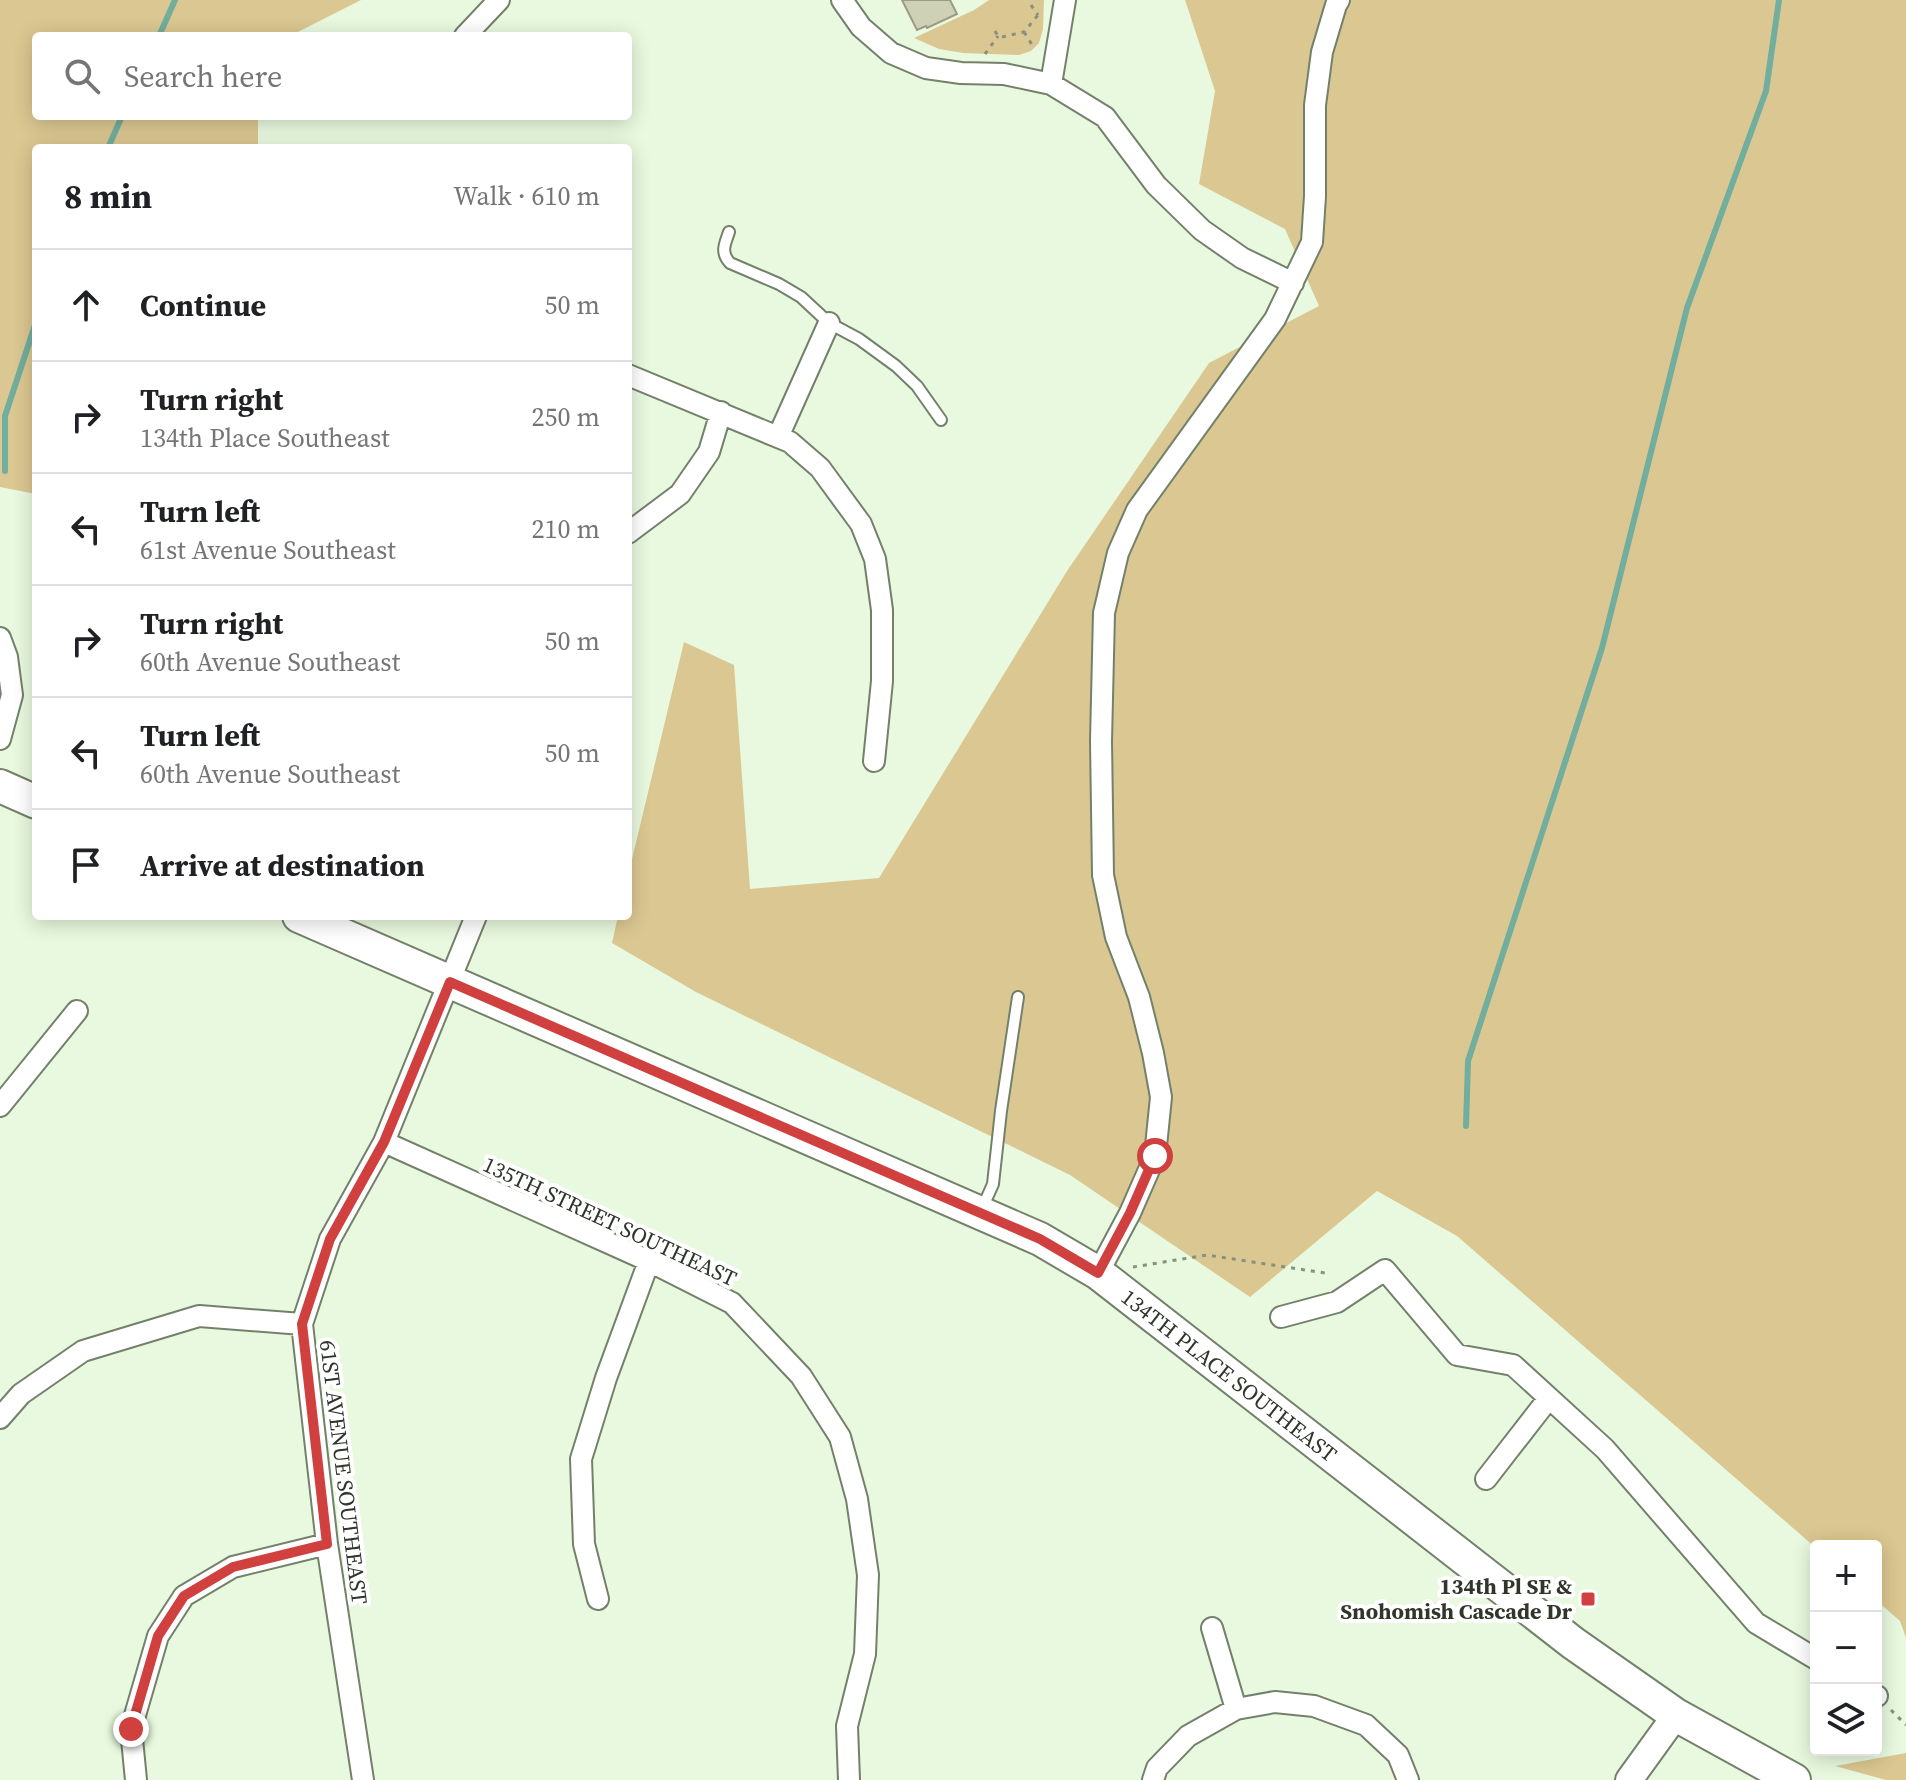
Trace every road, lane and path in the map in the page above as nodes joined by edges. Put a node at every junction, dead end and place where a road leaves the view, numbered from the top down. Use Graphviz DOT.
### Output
graph roads {
  1 [pos="499,0"];
  2 [pos="842,0"];
  3 [pos="1065,0"];
  4 [pos="1339,0"];
  5 [pos="1031,5"];
  6 [pos="1038,15"];
  7 [pos="1043,16"];
  8 [pos="995,31"];
  9 [pos="469,32"];
  10 [pos="1024,32"];
  11 [pos="998,36"];
  12 [pos="1034,48"];
  13 [pos="985,54"];
  14 [pos="1051,84"];
  15 [pos="729,232"];
  16 [pos="1293,283"];
  17 [pos="829,323"];
  18 [pos="632,377"];
  19 [pos="721,412"];
  20 [pos="941,420"];
  21 [pos="778,437"];
  22 [pos="632,530"];
  23 [pos="0,638"];
  24 [pos="0,739"];
  25 [pos="874,761"];
  26 [pos="0,786"];
  27 [pos="32,800"];
  28 [pos="308,920"];
  29 [pos="474,920"];
  30 [pos="450,982"];
  31 [pos="1018,997"];
  32 [pos="77,1011"];
  33 [pos="0,1106"];
  34 [pos="384,1142"];
  35 [pos="980,1213"];
  36 [pos="649,1261"];
  37 [pos="1098,1273"];
  38 [pos="1325,1273"];
  39 [pos="1281,1317"];
  40 [pos="302,1324"];
  41 [pos="1549,1398"];
  42 [pos="0,1418"];
  43 [pos="1486,1479"];
  44 [pos="327,1544"];
  45 [pos="598,1599"];
  46 [pos="1212,1628"];
  47 [pos="1810,1655"];
  48 [pos="1236,1709"];
  49 [pos="1676,1715"];
  50 [pos="136,1780"];
  51 [pos="363,1780"];
  52 [pos="849,1780"];
  53 [pos="1153,1780"];
  54 [pos="1408,1780"];
  55 [pos="1629,1780"];
  56 [pos="1794,1780"];
  1 -- 9 [label="street"];
  2 -- 14 [label="street"];
  3 -- 14 [label="street"];
  4 -- 16 [label="street"];
  5 -- 6 [label="path"];
  6 -- 7 [label="path"];
  6 -- 10 [label="path"];
  8 -- 11 [label="path"];
  10 -- 11 [label="path"];
  10 -- 12 [label="path"];
  11 -- 13 [label="path"];
  14 -- 16 [label="street"];
  15 -- 17 [label="lane"];
  16 -- 37 [label="street"];
  17 -- 20 [label="lane"];
  17 -- 21 [label="street"];
  18 -- 19 [label="street"];
  19 -- 21 [label="street"];
  19 -- 22 [label="street"];
  21 -- 25 [label="street"];
  23 -- 24 [label="street"];
  26 -- 27 [label="main road"];
  28 -- 30 [label="main road, 134TH PLACE SOUTHEAST"];
  29 -- 30 [label="street, 61ST AVENUE SOUTHEAST"];
  30 -- 34 [label="street, 61ST AVENUE SOUTHEAST"];
  30 -- 35 [label="main road, 134TH PLACE SOUTHEAST"];
  31 -- 35 [label="lane"];
  32 -- 33 [label="street"];
  34 -- 36 [label="street, 135TH STREET SOUTHEAST"];
  34 -- 40 [label="street, 61ST AVENUE SOUTHEAST"];
  35 -- 37 [label="main road, 134TH PLACE SOUTHEAST"];
  36 -- 45 [label="street"];
  36 -- 52 [label="street, 135TH STREET SOUTHEAST"];
  37 -- 38 [label="path"];
  37 -- 49 [label="main road, 134TH PLACE SOUTHEAST"];
  39 -- 41 [label="street"];
  40 -- 42 [label="street"];
  40 -- 44 [label="street, 61ST AVENUE SOUTHEAST"];
  41 -- 43 [label="street"];
  41 -- 47 [label="street"];
  44 -- 50 [label="street"];
  44 -- 51 [label="street, 61ST AVENUE SOUTHEAST"];
  46 -- 48 [label="street"];
  48 -- 53 [label="street"];
  48 -- 54 [label="street"];
  49 -- 55 [label="street"];
  49 -- 56 [label="main road, 134TH PLACE SOUTHEAST"];
}
